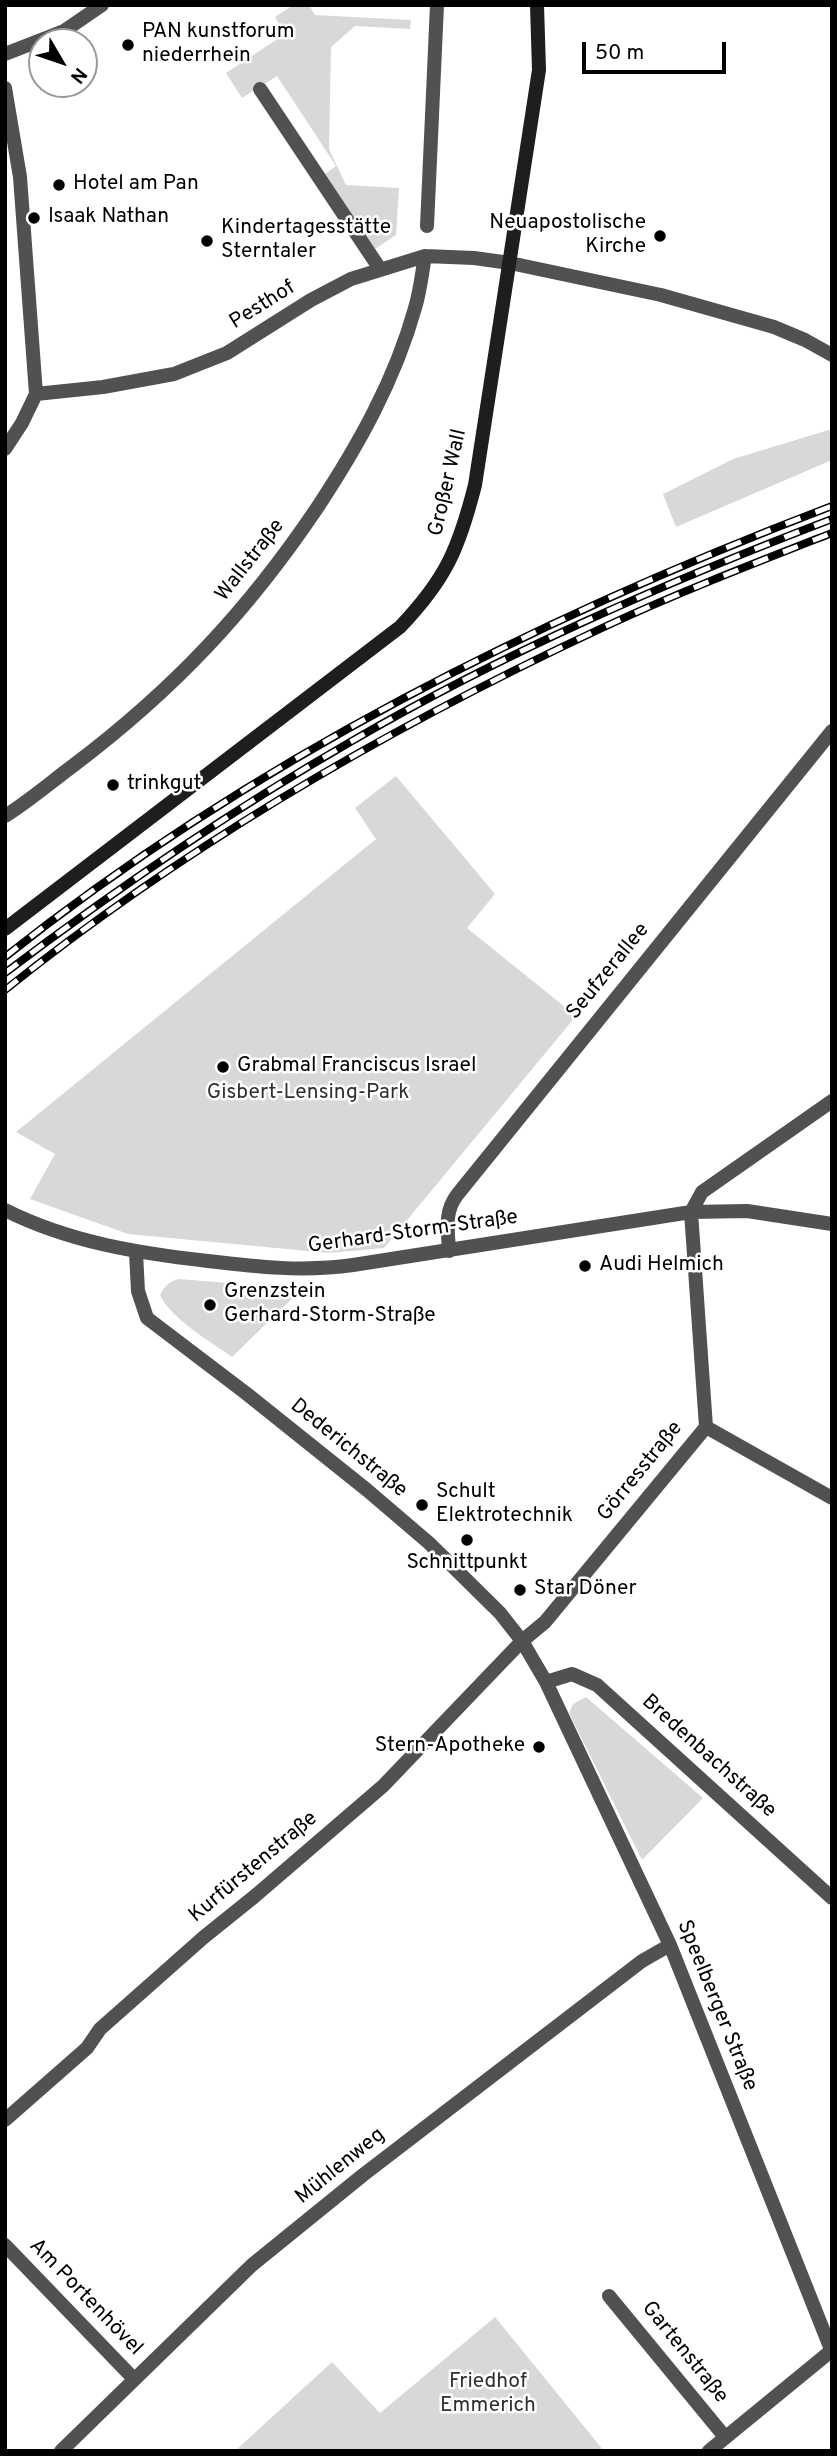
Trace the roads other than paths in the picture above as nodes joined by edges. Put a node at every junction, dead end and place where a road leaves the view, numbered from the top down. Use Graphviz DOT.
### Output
graph roads {
  1 [pos="102,5"];
  2 [pos="437,5"];
  3 [pos="537,5"];
  4 [pos="5,54"];
  5 [pos="5,88"];
  6 [pos="260,89"];
  7 [pos="427,226"];
  8 [pos="425,256"];
  9 [pos="510,263"];
  10 [pos="380,269"];
  11 [pos="832,355"];
  12 [pos="36,394"];
  13 [pos="5,449"];
  14 [pos="832,731"];
  15 [pos="5,816"];
  16 [pos="5,929"];
  17 [pos="832,1101"];
  18 [pos="5,1210"];
  19 [pos="691,1212"];
  20 [pos="832,1224"];
  21 [pos="449,1251"];
  22 [pos="136,1253"];
  23 [pos="706,1427"];
  24 [pos="832,1498"];
  25 [pos="522,1641"];
  26 [pos="546,1682"];
  27 [pos="832,1898"];
  28 [pos="670,1945"];
  29 [pos="5,2120"];
  30 [pos="5,2245"];
  31 [pos="609,2296"];
  32 [pos="831,2351"];
  33 [pos="134,2379"];
  34 [pos="725,2437"];
  35 [pos="61,2451"];
  36 [pos="709,2451"];
  1 -- 4 [label="street"];
  2 -- 7 [label="street"];
  3 -- 9 [label="main road, Großer Wall"];
  5 -- 12 [label="street"];
  6 -- 10 [label="street"];
  8 -- 9 [label="street, Pesthof"];
  8 -- 10 [label="street, Pesthof"];
  8 -- 15 [label="street, Wallstraße"];
  9 -- 11 [label="street, Pesthof"];
  9 -- 16 [label="main road, Großer Wall"];
  10 -- 12 [label="street, Pesthof"];
  12 -- 13 [label="street"];
  14 -- 21 [label="street, Seufzerallee"];
  17 -- 19 [label="street"];
  18 -- 22 [label="street, Gerhard-Storm-Straße"];
  19 -- 20 [label="street, Gerhard-Storm-Straße"];
  19 -- 21 [label="street, Gerhard-Storm-Straße"];
  19 -- 23 [label="street, Görresstraße"];
  21 -- 22 [label="street, Gerhard-Storm-Straße"];
  22 -- 25 [label="street, Dederichstraße"];
  23 -- 24 [label="street"];
  23 -- 25 [label="street, Görresstraße"];
  25 -- 26 [label="street, Dederichstraße"];
  25 -- 29 [label="street, Kurfürstenstraße"];
  26 -- 27 [label="street, Bredenbachstraße"];
  26 -- 28 [label="street, Speelberger Straße"];
  28 -- 32 [label="street, Speelberger Straße"];
  28 -- 33 [label="street, Mühlenweg"];
  30 -- 33 [label="street, Am Portenhövel"];
  31 -- 34 [label="street, Gartenstraße"];
  32 -- 34 [label="street"];
  33 -- 35 [label="street, Mühlenweg"];
  34 -- 36 [label="street"];
}
